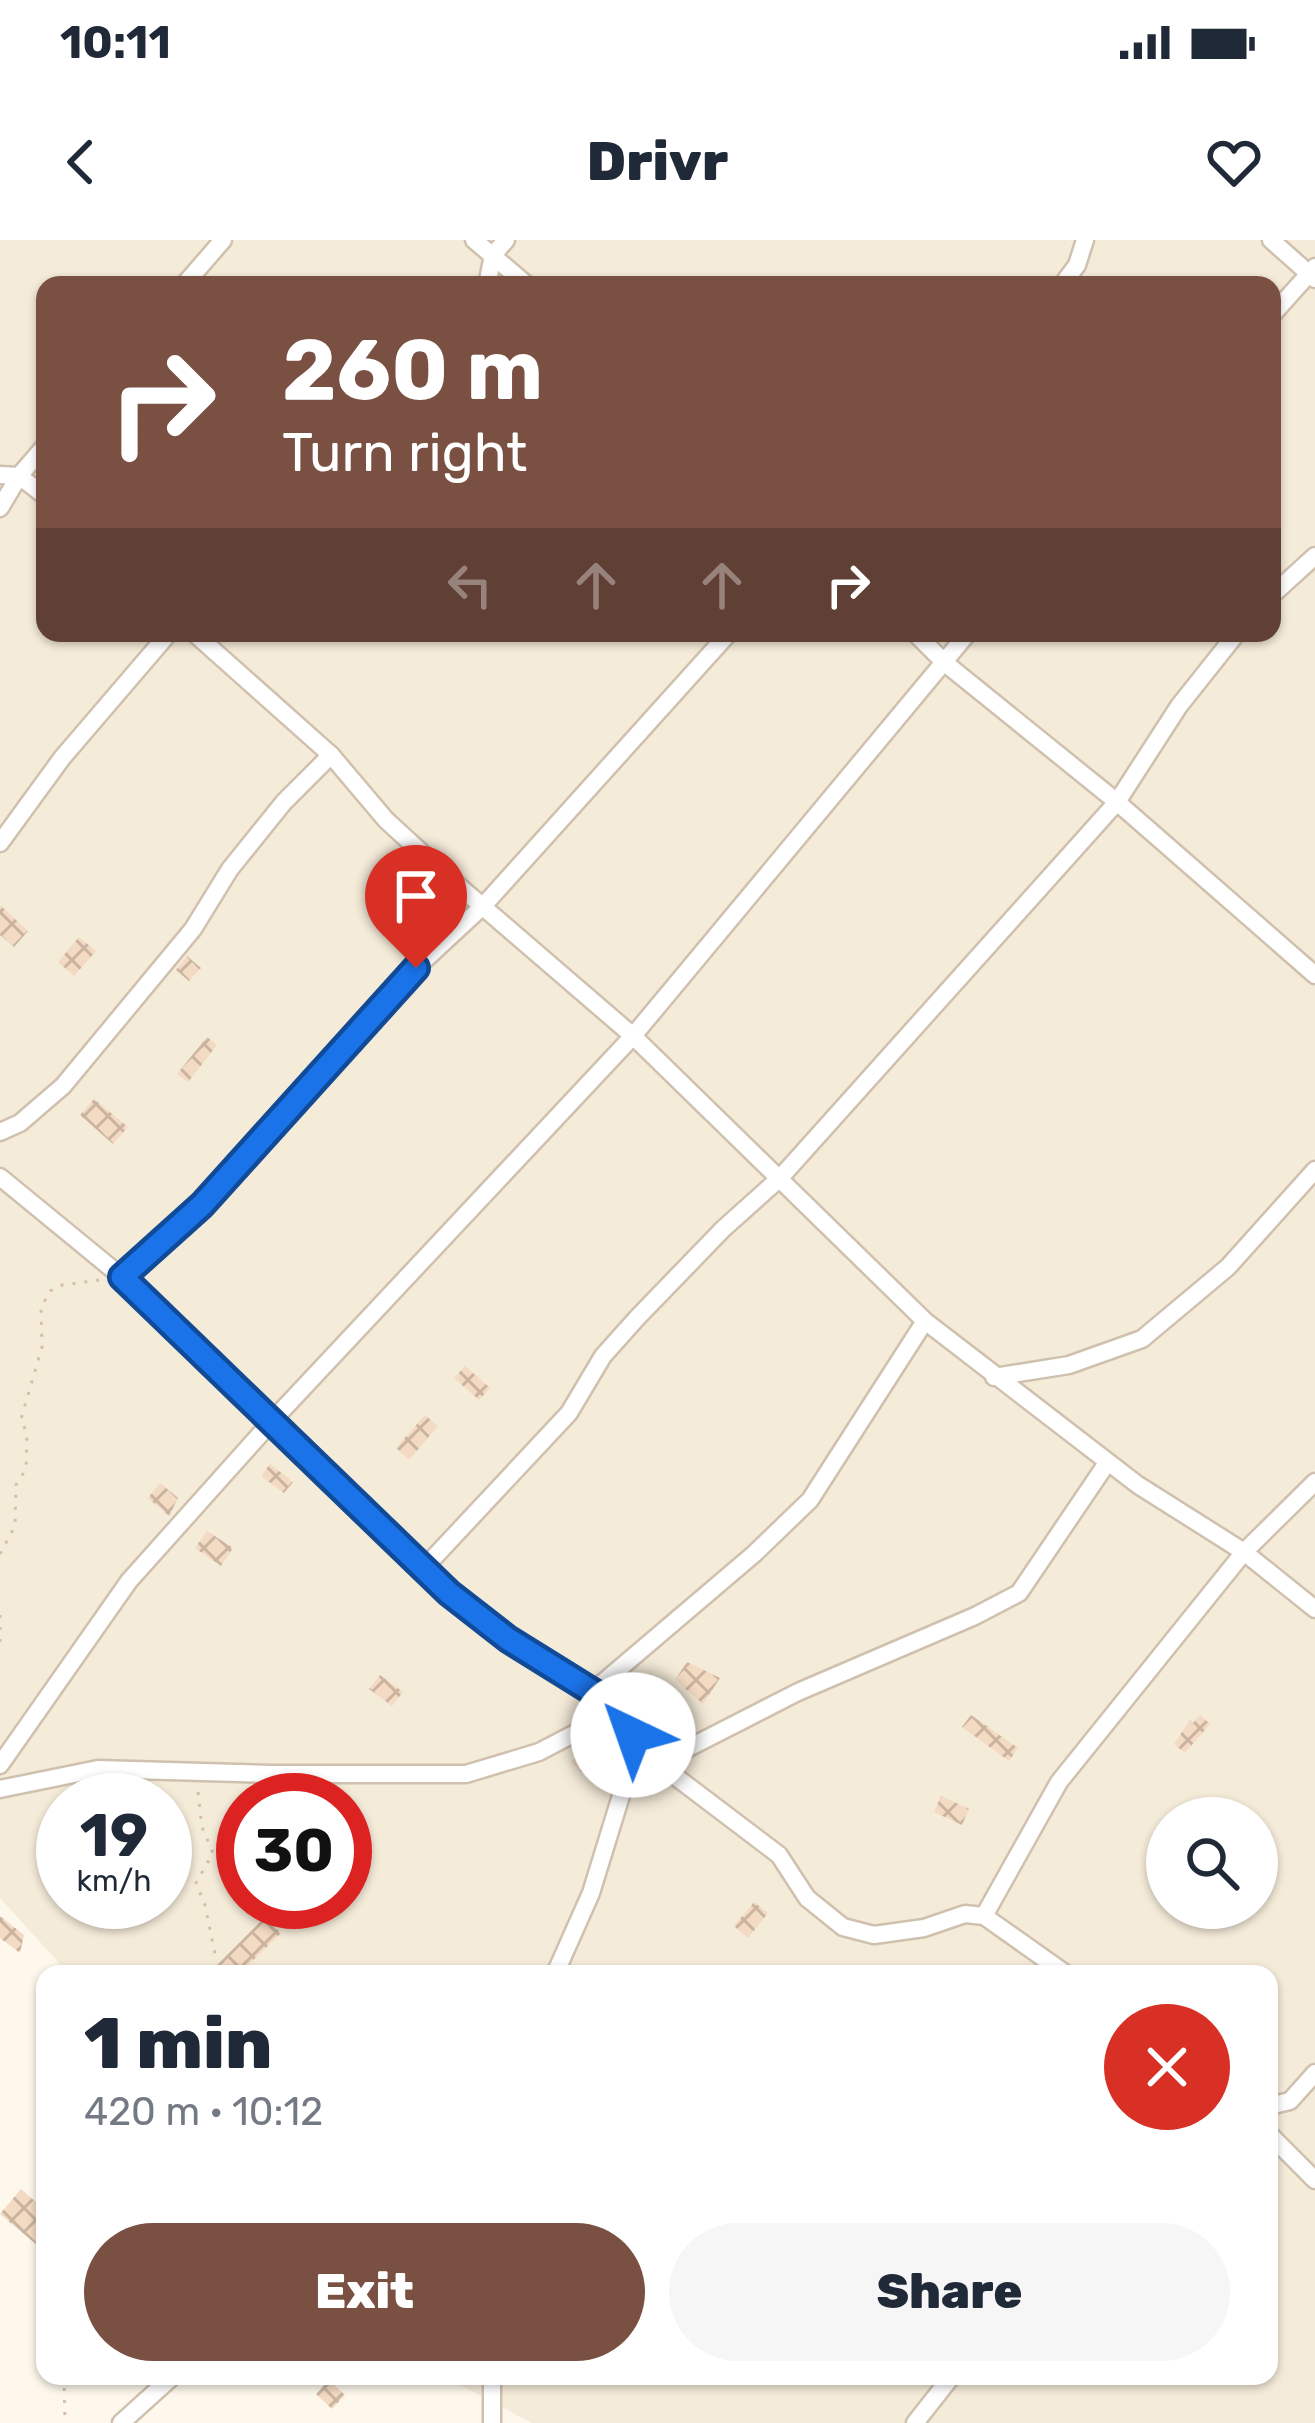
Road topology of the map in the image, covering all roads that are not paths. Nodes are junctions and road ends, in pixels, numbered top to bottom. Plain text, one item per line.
1 (224, 240) edge
2 (474, 240) edge
3 (506, 240) edge
4 (1085, 240) edge
5 (1271, 240) edge
6 (493, 255) junction
7 (1313, 273) edge
8 (192, 276) edge
9 (489, 276) edge
10 (517, 276) edge
11 (1069, 276) edge
12 (1281, 306) edge
13 (36, 454) edge
14 (9, 476) edge
15 (36, 491) edge
16 (0, 508) edge
17 (1315, 556) edge
18 (1281, 587) edge
19 (161, 642) edge
20 (204, 642) edge
21 (721, 642) edge
22 (924, 642) edge
23 (961, 642) edge
24 (1230, 642) edge
25 (945, 663) junction
26 (331, 755) junction
27 (1118, 802) junction
28 (0, 843) edge
29 (484, 905) junction
30 (1315, 975) edge
31 (632, 1036) junction
32 (0, 1132) edge
33 (1315, 1170) edge
34 (0, 1177) edge
35 (780, 1178) junction
36 (122, 1277) junction
37 (926, 1321) junction
38 (994, 1377) junction
39 (274, 1420) junction
40 (1107, 1462) junction
41 (1315, 1482) edge
42 (1244, 1552) junction
43 (424, 1568) junction
44 (1315, 1609) edge
45 (593, 1691) junction
46 (634, 1741) junction
47 (659, 1763) junction
48 (0, 1765) edge
49 (0, 1790) edge
50 (984, 1916) junction
51 (559, 1965) edge
52 (1053, 1965) edge
53 (1315, 2073) edge
54 (1278, 2104) edge
55 (1278, 2143) edge
56 (1315, 2180) edge
57 (163, 2385) edge
58 (491, 2385) edge
59 (945, 2385) edge
60 (121, 2423) edge
61 (492, 2423) edge
62 (915, 2423) edge

1 - 8 street
2 - 6 street
3 - 6 street
4 - 11 street
5 - 7 street
6 - 9 street
6 - 10 street
7 - 12 street
13 - 14 street
14 - 15 street
14 - 16 street
17 - 18 street
19 - 28 street
20 - 26 street
21 - 29 street
22 - 25 street
23 - 25 street
24 - 27 street
25 - 27 street
25 - 31 street
26 - 29 street
26 - 32 street
27 - 30 street
27 - 35 street
29 - 31 street
29 - 36 street
31 - 35 street
31 - 39 street
33 - 38 street
34 - 36 street
35 - 37 street
35 - 43 street
36 - 39 street
37 - 38 street
37 - 45 street
38 - 40 street
39 - 43 street
39 - 48 street
40 - 42 street
40 - 47 street
41 - 42 street
42 - 44 street
42 - 50 street
43 - 45 street
45 - 46 street
46 - 47 street
46 - 49 street
46 - 51 street
47 - 50 street
50 - 52 street
53 - 54 street
55 - 56 street
57 - 60 street
58 - 61 street
59 - 62 street

